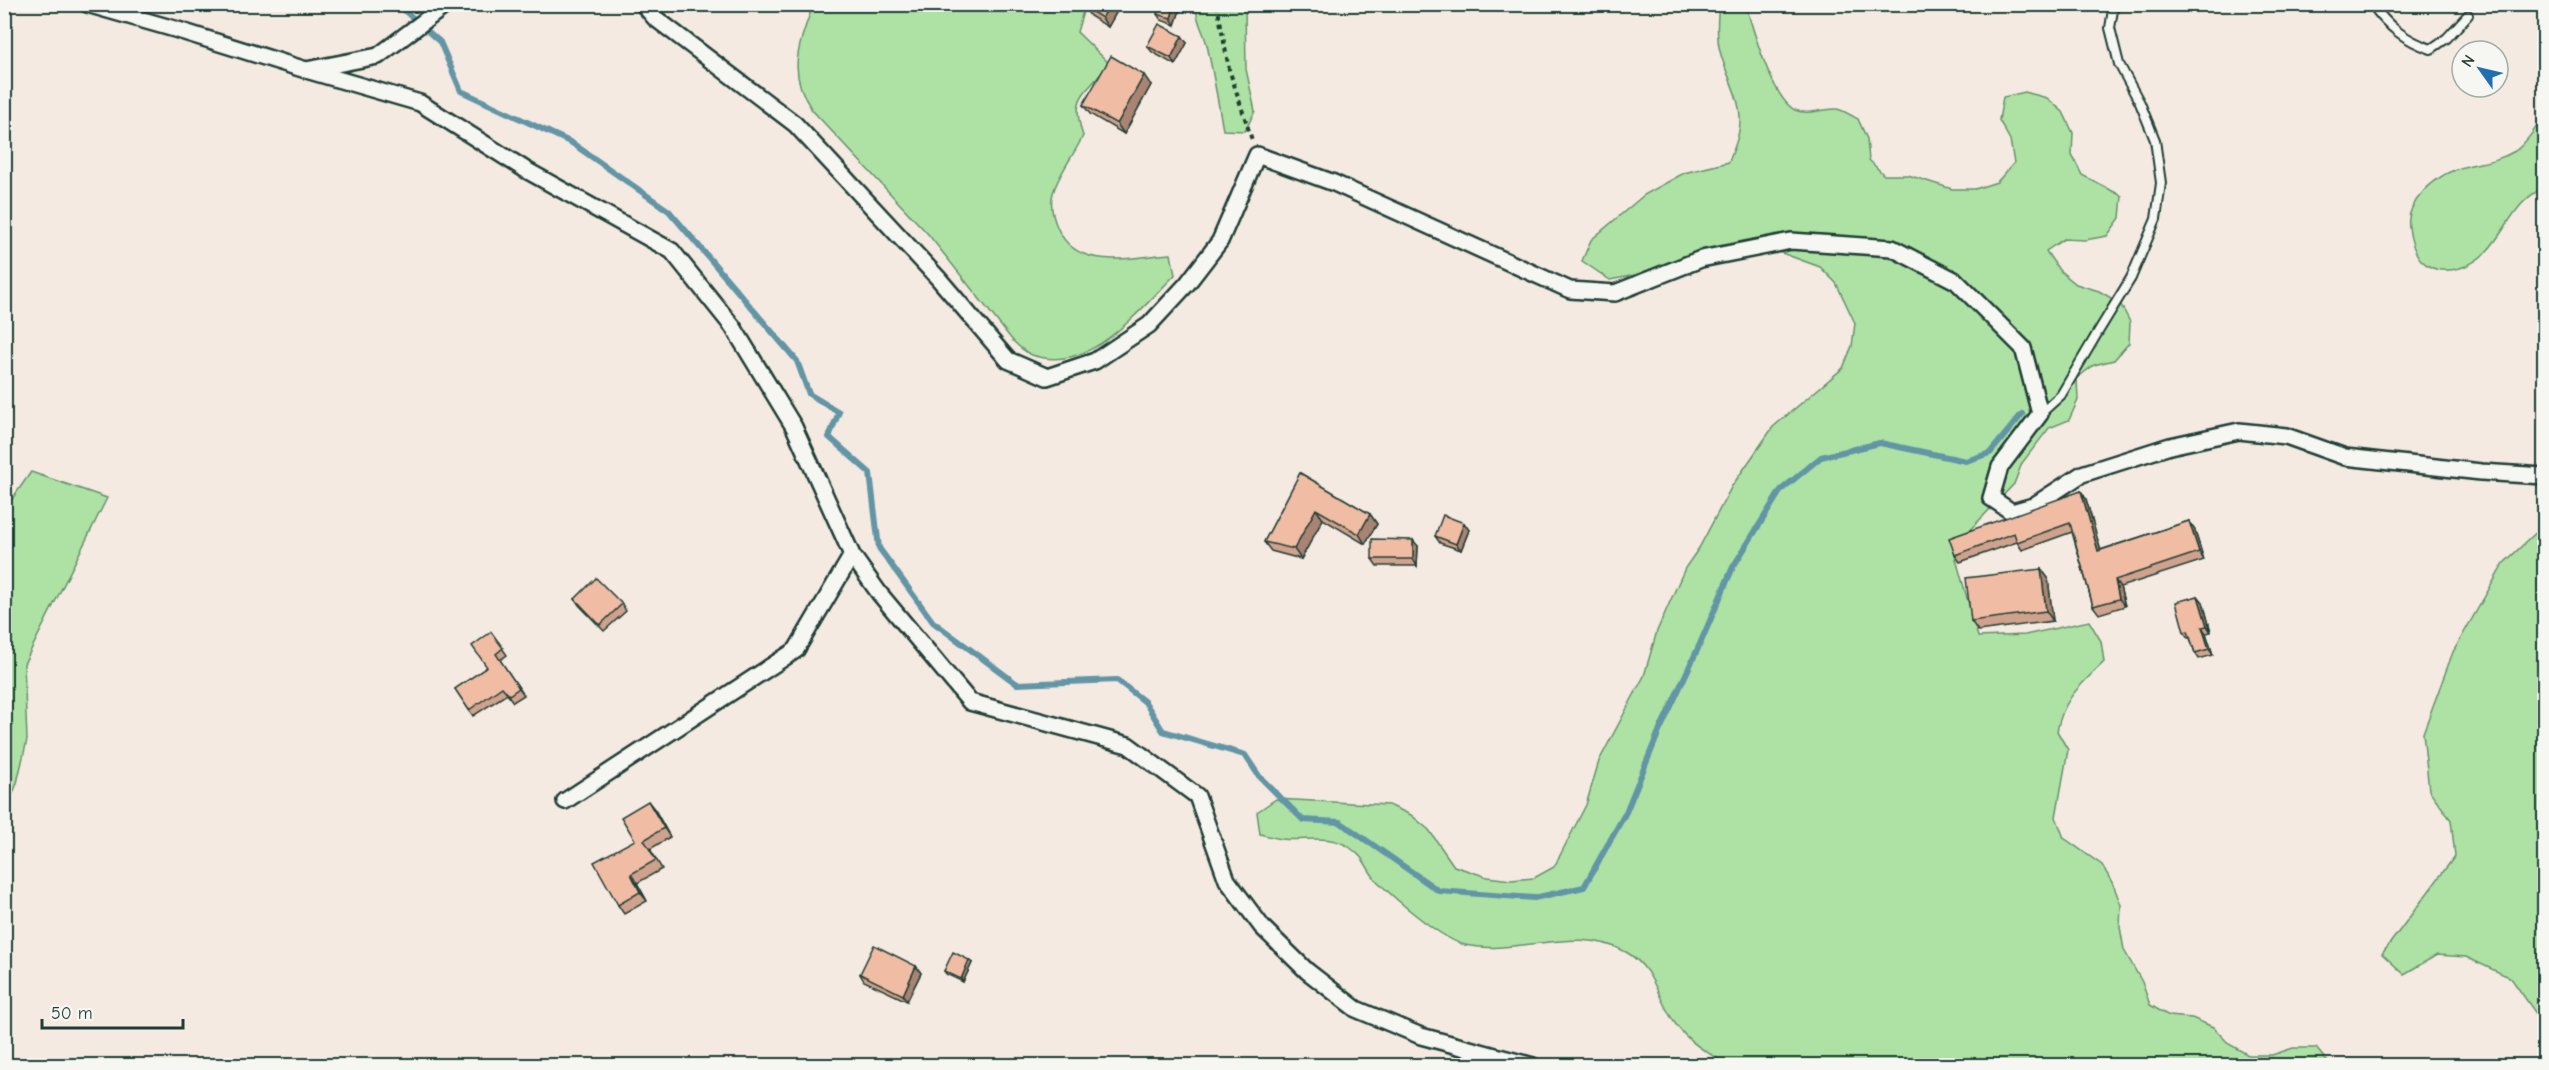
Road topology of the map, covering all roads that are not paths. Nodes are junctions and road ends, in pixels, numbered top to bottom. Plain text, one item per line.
1 (87, 4) edge
2 (447, 4) edge
3 (643, 4) edge
4 (2114, 4) edge
5 (2372, 4) edge
6 (2468, 15) dead end
7 (306, 70) junction
8 (2040, 414) junction
9 (2544, 476) edge
10 (852, 555) junction
11 (566, 801) dead end
12 (1533, 1065) edge

1 - 7 street
2 - 7 street
3 - 8 street
4 - 8 lane
5 - 6 lane
7 - 10 street
8 - 9 street
10 - 11 street
10 - 12 street

